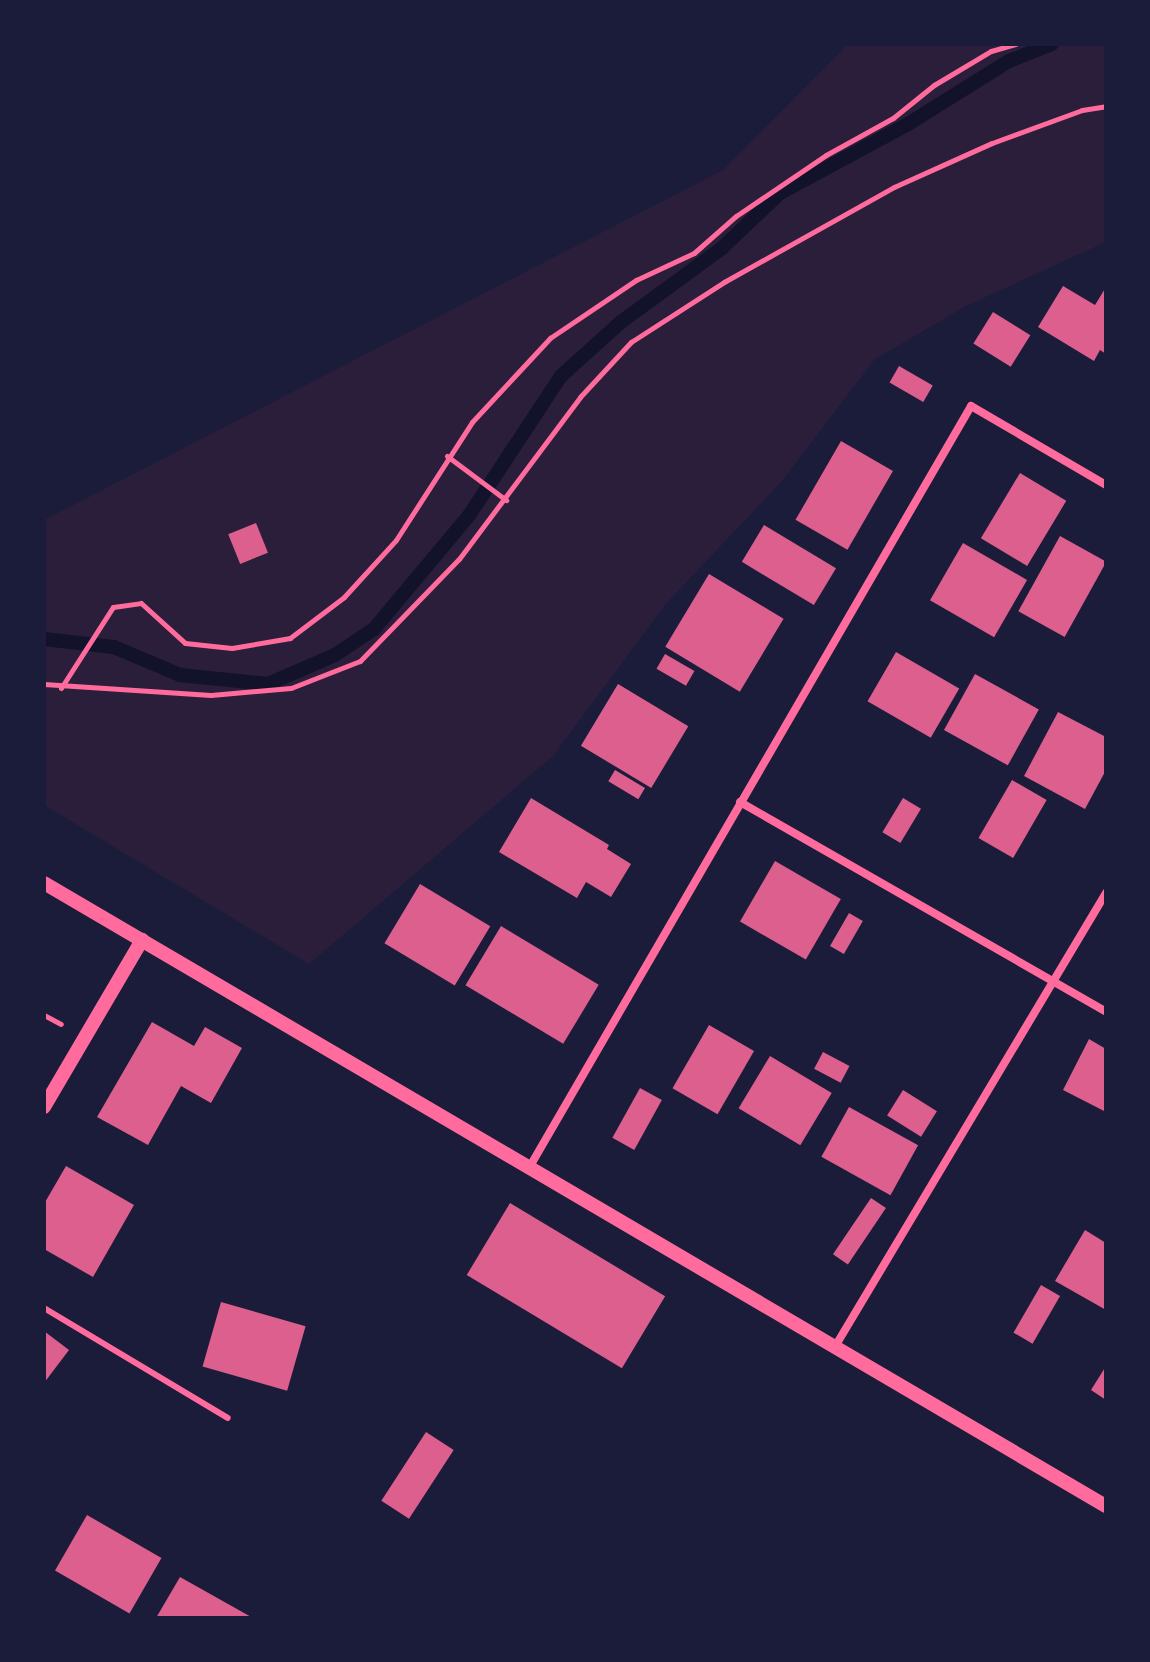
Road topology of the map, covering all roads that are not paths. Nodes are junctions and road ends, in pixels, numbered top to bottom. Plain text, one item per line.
1 (1106, 485) edge
2 (740, 802) junction
3 (44, 883) edge
4 (1106, 893) edge
5 (142, 940) junction
6 (1054, 982) junction
7 (1106, 1012) edge
8 (44, 1107) edge
9 (529, 1168) junction
10 (44, 1308) edge
11 (836, 1345) junction
12 (228, 1418) dead end
13 (1106, 1506) edge

1 - 2 street
2 - 6 street
2 - 9 street
3 - 5 street
4 - 6 street
5 - 8 street
5 - 9 street
6 - 7 street
6 - 11 street
9 - 11 street
10 - 12 lane
11 - 13 street

